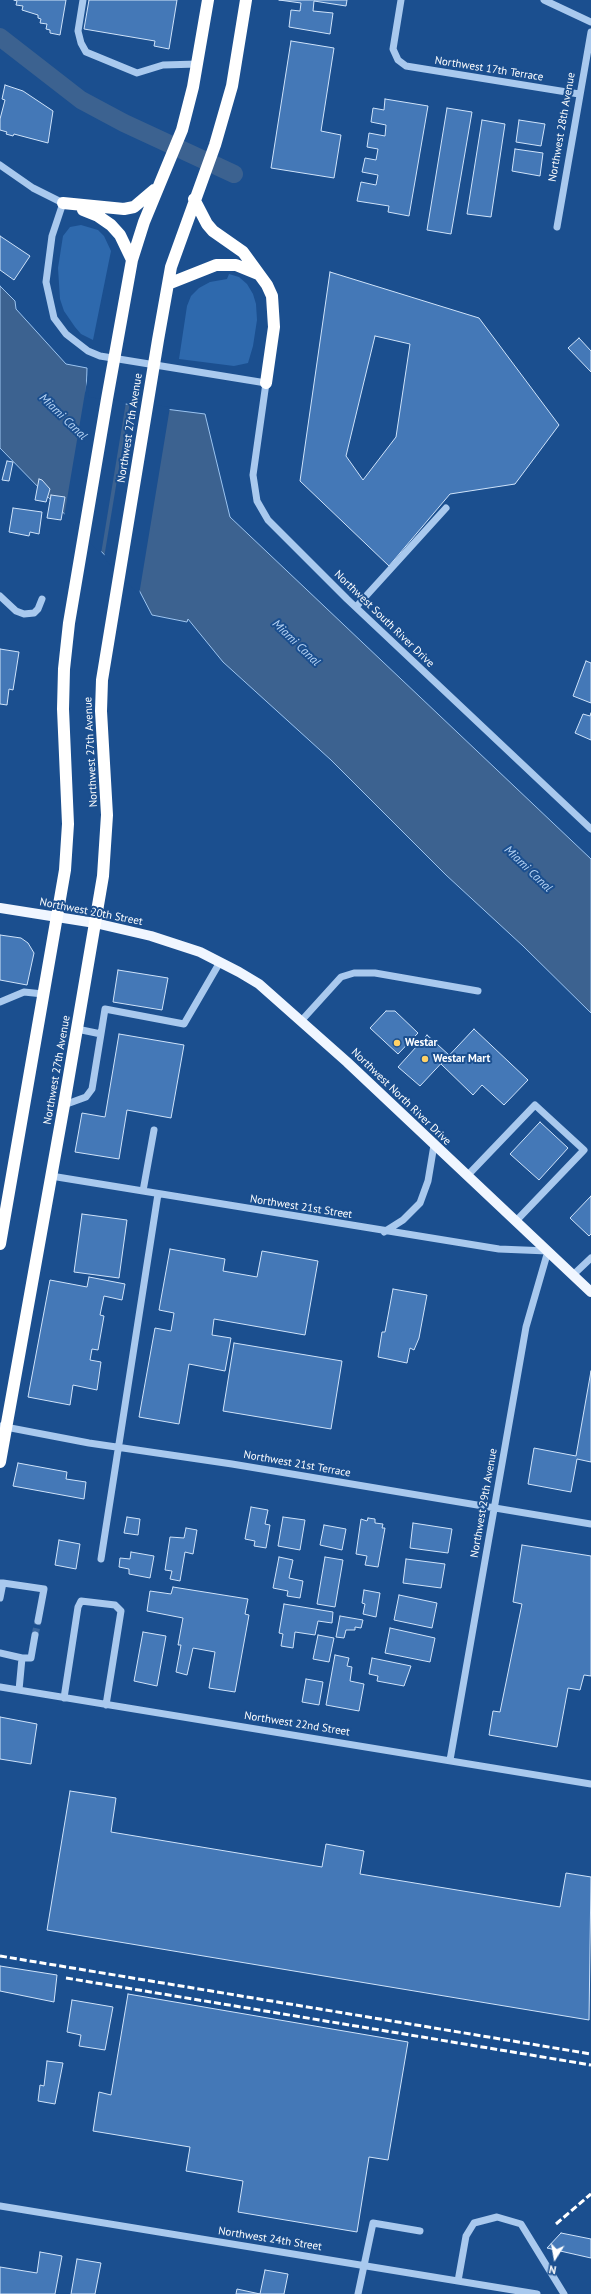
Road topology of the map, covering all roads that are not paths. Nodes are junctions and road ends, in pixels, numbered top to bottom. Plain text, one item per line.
1 (83, 0) edge
2 (208, 0) edge
3 (246, 0) edge
4 (400, 0) edge
5 (544, 0) edge
6 (591, 22) edge
7 (591, 32) edge
8 (198, 64) junction
9 (579, 94) junction
10 (0, 164) edge
11 (158, 186) junction
12 (194, 199) junction
13 (63, 203) junction
14 (557, 227) dead end
15 (132, 260) junction
16 (258, 274) junction
17 (168, 284) junction
18 (266, 383) junction
19 (446, 508) dead end
20 (0, 596) edge
21 (42, 599) dead end
22 (356, 608) junction
23 (591, 829) edge
24 (0, 908) edge
25 (57, 917) junction
26 (95, 923) junction
27 (177, 944) joint
28 (220, 962) junction
29 (478, 991) dead end
30 (43, 994) junction
31 (0, 1002) edge
32 (302, 1020) junction
33 (77, 1029) junction
34 (101, 1034) junction
35 (64, 1105) junction
36 (154, 1130) dead end
37 (434, 1146) junction
38 (51, 1176) junction
39 (467, 1176) junction
40 (143, 1191) junction
41 (158, 1194) junction
42 (516, 1221) junction
43 (384, 1232) junction
44 (0, 1244) edge
45 (548, 1251) junction
46 (591, 1258) edge
47 (573, 1275) junction
48 (591, 1292) edge
49 (3, 1426) edge
50 (120, 1447) junction
51 (0, 1462) edge
52 (494, 1509) junction
53 (591, 1524) edge
54 (101, 1559) dead end
55 (1, 1583) edge
56 (0, 1598) edge
57 (38, 1621) tunnel mouth
58 (35, 1635) tunnel mouth
59 (0, 1653) edge
60 (22, 1658) junction
61 (0, 1687) edge
62 (19, 1690) junction
63 (64, 1698) junction
64 (106, 1705) junction
65 (450, 1760) junction
66 (591, 1784) edge
67 (0, 2206) edge
68 (420, 2231) dead end
69 (363, 2265) junction
70 (458, 2281) junction
71 (486, 2286) junction
72 (358, 2294) edge
73 (484, 2294) edge
74 (537, 2294) edge
75 (564, 2294) edge

1 - 8 street
2 - 8 highway
3 - 12 highway, Northwest 27th Avenue
4 - 9 street, Northwest 17th Terrace
5 - 6 street
7 - 9 street, Northwest 28th Avenue
8 - 11 highway
9 - 14 street, Northwest 28th Avenue
10 - 13 street
11 - 13 highway
11 - 15 highway
12 - 16 highway
12 - 17 highway, Northwest 27th Avenue
13 - 15 highway
13 - 18 street
15 - 25 highway
16 - 17 highway
16 - 18 highway
17 - 26 highway, Northwest 27th Avenue
18 - 22 street, Northwest South River Drive
19 - 22 street
20 - 21 street
22 - 23 street, Northwest South River Drive
24 - 25 main road, Northwest 20th Street
25 - 26 main road, Northwest 20th Street
25 - 30 highway
26 - 27 main road, Northwest 20th Street
26 - 33 highway, Northwest 27th Avenue
27 - 28 main road, Northwest North River Drive
28 - 32 main road, Northwest North River Drive
28 - 34 street
29 - 32 street
30 - 31 street
30 - 44 highway
32 - 37 main road, Northwest North River Drive
33 - 34 street
33 - 35 highway, Northwest 27th Avenue
34 - 35 street
35 - 38 highway, Northwest 27th Avenue
36 - 40 street
37 - 39 main road, Northwest North River Drive
37 - 43 street
38 - 40 street, Northwest 21st Street
38 - 49 highway, Northwest 27th Avenue
39 - 42 main road, Northwest North River Drive
39 - 42 street
40 - 41 street, Northwest 21st Street
41 - 43 street, Northwest 21st Street
41 - 50 street
42 - 45 main road, Northwest North River Drive
43 - 45 street, Northwest 21st Street
45 - 47 main road, Northwest North River Drive
45 - 52 street, Northwest 29th Avenue
46 - 47 street
47 - 48 main road, Northwest North River Drive
49 - 50 street, Northwest 21st Terrace
49 - 51 highway, Northwest 27th Avenue
50 - 52 street, Northwest 21st Terrace
50 - 54 street
52 - 53 street, Northwest 21st Terrace
52 - 65 street, Northwest 29th Avenue
55 - 56 street
55 - 57 street
58 - 60 street
59 - 60 street
60 - 62 street
61 - 62 street, Northwest 22nd Street
62 - 63 street, Northwest 22nd Street
63 - 64 street, Northwest 22nd Street
63 - 64 street
64 - 65 street, Northwest 22nd Street
65 - 66 street, Northwest 22nd Street
67 - 69 street, Northwest 24th Street
68 - 69 street
69 - 70 street, Northwest 24th Street
69 - 72 street
70 - 71 street, Northwest 24th Street
70 - 75 street
71 - 73 street
71 - 74 street, Northwest 24th Street

